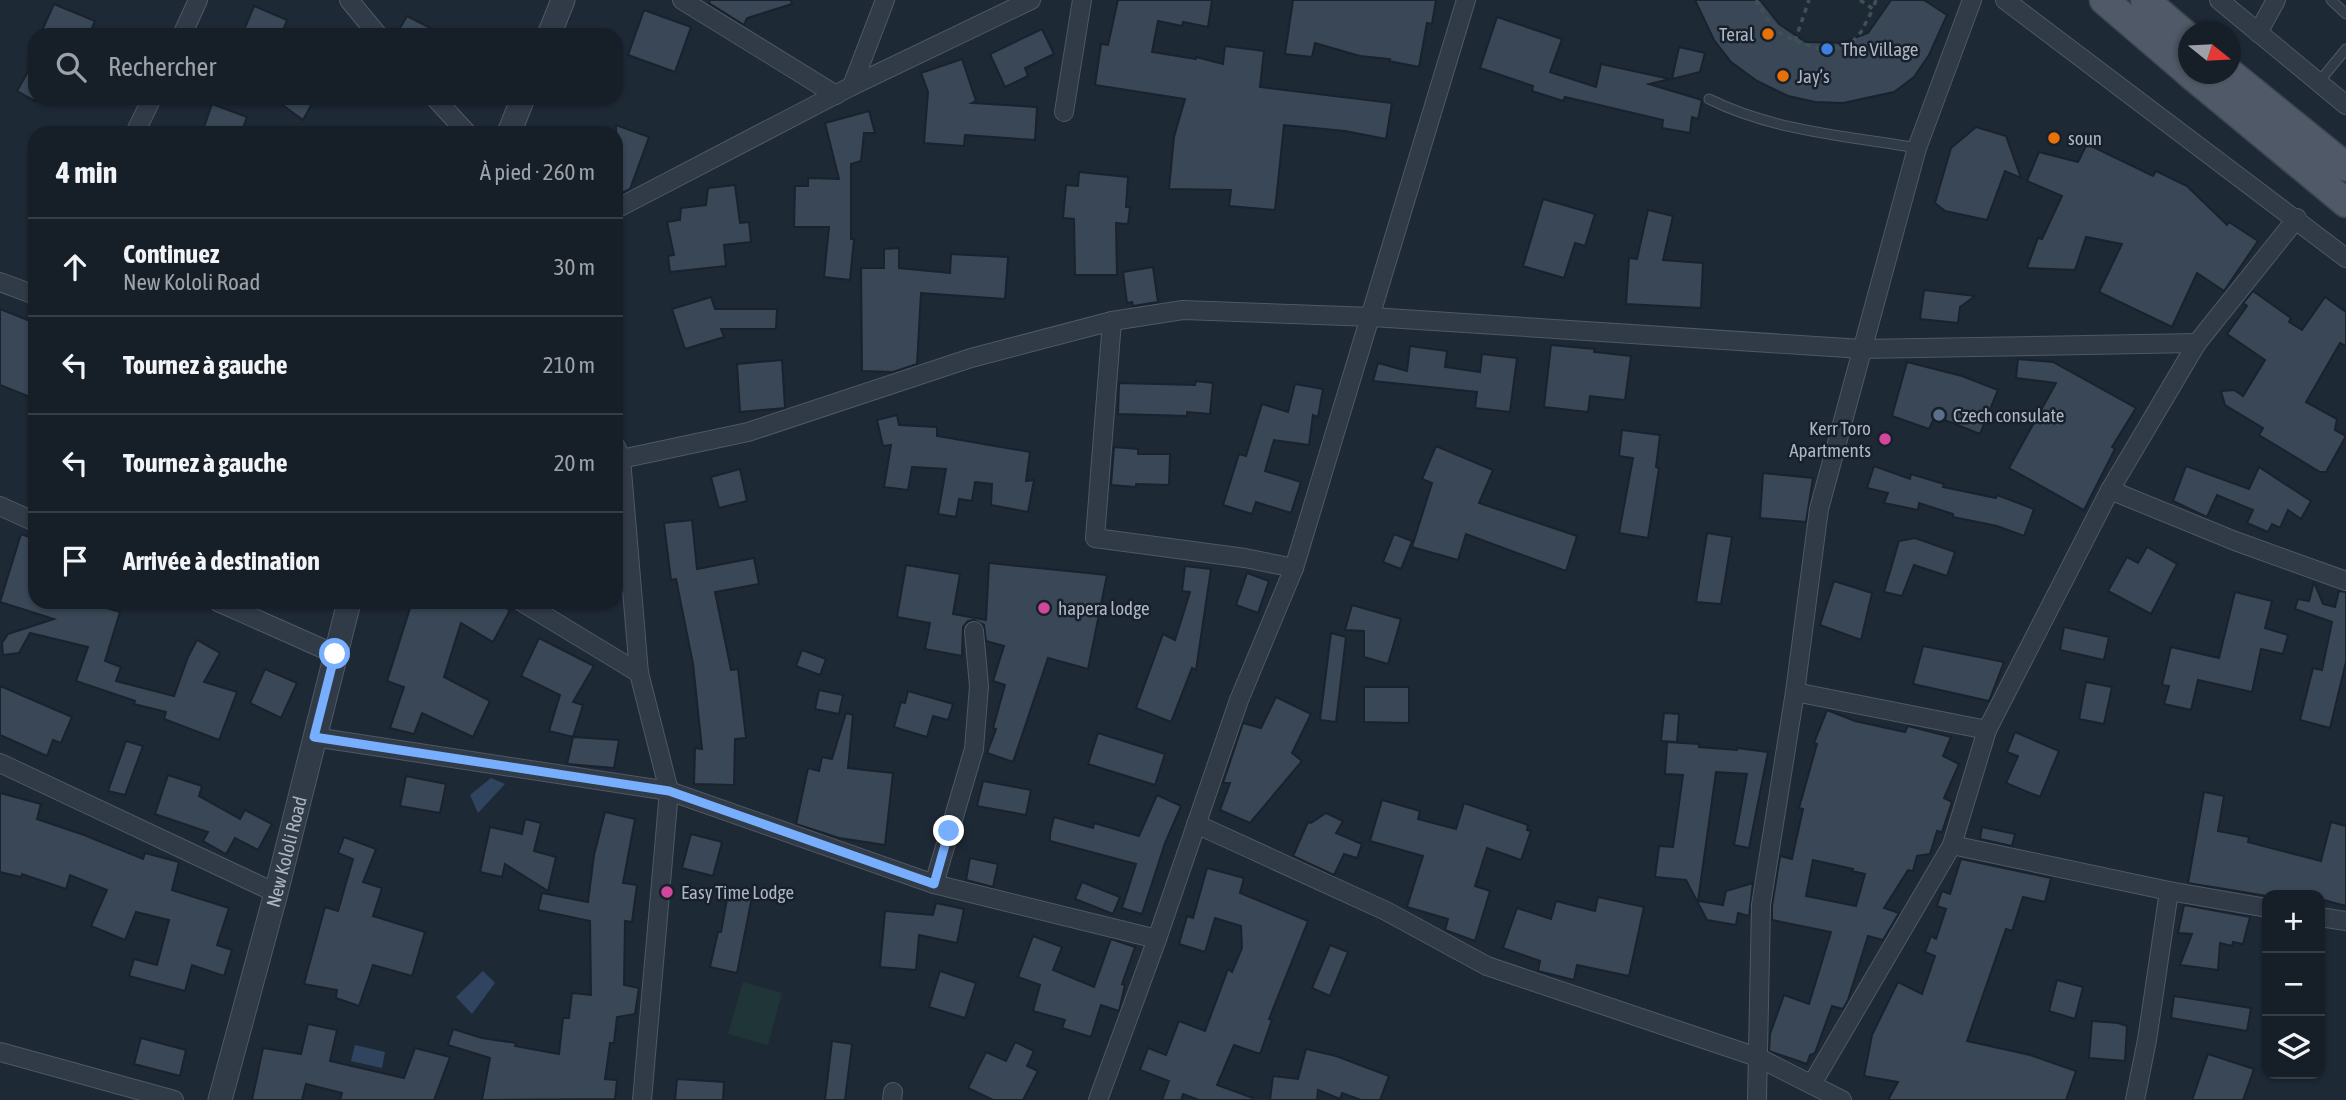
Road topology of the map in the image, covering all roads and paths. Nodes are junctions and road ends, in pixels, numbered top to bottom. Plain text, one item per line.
1 (198, 0) edge
2 (349, 0) edge
3 (563, 0) edge
4 (682, 0) edge
5 (885, 0) edge
6 (1031, 0) edge
7 (1082, 0) edge
8 (1466, 0) edge
9 (1756, 0) edge
10 (1809, 0) edge
11 (1860, 0) edge
12 (1876, 0) edge
13 (1972, 0) edge
14 (2005, 0) edge
15 (2104, 0) edge
16 (2145, 0) edge
17 (2218, 0) edge
18 (2276, 0) edge
19 (2331, 0) edge
20 (1874, 9) junction
21 (2346, 14) edge
22 (185, 28) edge
23 (372, 28) edge
24 (552, 28) edge
25 (2178, 28) edge
26 (2258, 33) junction
27 (1795, 41) junction
28 (2346, 49) edge
29 (2178, 64) edge
30 (2241, 81) edge
31 (2318, 82) junction
32 (2202, 84) edge
33 (844, 90) junction
34 (1709, 99) dead end
35 (149, 105) edge
36 (441, 105) edge
37 (520, 105) edge
38 (2346, 105) edge
39 (1064, 112) dead end
40 (138, 126) edge
41 (461, 126) edge
42 (512, 126) edge
43 (1917, 148) junction
44 (2346, 167) edge
45 (2346, 203) edge
46 (623, 205) edge
47 (2297, 218) junction
48 (2346, 258) edge
49 (0, 282) edge
50 (28, 292) edge
51 (1372, 317) junction
52 (1112, 321) junction
53 (2197, 343) junction
54 (1863, 349) junction
55 (623, 452) edge
56 (2110, 490) junction
57 (623, 505) edge
58 (0, 506) edge
59 (28, 519) edge
60 (1294, 568) junction
61 (2346, 581) edge
62 (234, 609) edge
63 (347, 609) edge
64 (534, 609) edge
65 (974, 631) dead end
66 (335, 654) junction
67 (639, 673) junction
68 (1795, 692) junction
69 (1987, 730) junction
70 (314, 737) junction
71 (0, 763) edge
72 (669, 791) junction
73 (1196, 824) junction
74 (1952, 845) junction
75 (934, 884) junction
76 (2169, 891) junction
77 (276, 892) junction
78 (2262, 907) edge
79 (2325, 918) edge
80 (2346, 921) edge
81 (1157, 939) junction
82 (0, 1052) edge
83 (1757, 1057) junction
84 (1812, 1084) junction
85 (174, 1100) edge
86 (220, 1100) edge
87 (642, 1100) edge
88 (1098, 1100) edge
89 (1757, 1100) edge
90 (1842, 1100) edge
91 (2134, 1100) edge

1 - 22 street
2 - 23 street
3 - 24 street
4 - 33 street
5 - 33 street
6 - 33 street
7 - 39 street
8 - 51 street
9 - 27 path
10 - 27 path
11 - 20 path
12 - 20 path
13 - 43 street
14 - 47 street
15 - 29 main road
16 - 25 main road
17 - 26 street
18 - 26 street
19 - 21 lane
20 - 27 path
26 - 31 street
28 - 31 lane
30 - 44 main road
31 - 38 street
32 - 45 main road
33 - 46 street
34 - 43 lane
35 - 40 street
36 - 41 street
37 - 42 street
43 - 54 street
47 - 48 street
47 - 53 street
49 - 50 street
51 - 52 street
51 - 54 street
51 - 60 street
52 - 55 street
52 - 60 street
53 - 54 street
53 - 56 street
54 - 68 street
56 - 61 street
56 - 69 street
57 - 67 street
58 - 59 street
60 - 73 street
62 - 66 street
63 - 66 street, New Kololi Road
64 - 67 street
65 - 75 street
66 - 70 street, New Kololi Road
67 - 72 street
68 - 69 street
68 - 83 street
69 - 74 street
70 - 72 street
70 - 77 street, New Kololi Road
71 - 77 street
72 - 75 street
72 - 87 street
73 - 81 street
73 - 83 street
74 - 76 street
74 - 84 street
75 - 81 street
76 - 78 street
76 - 91 street
77 - 86 street, New Kololi Road
79 - 80 street
81 - 88 street
82 - 85 street
83 - 84 street
83 - 89 street
84 - 90 street

